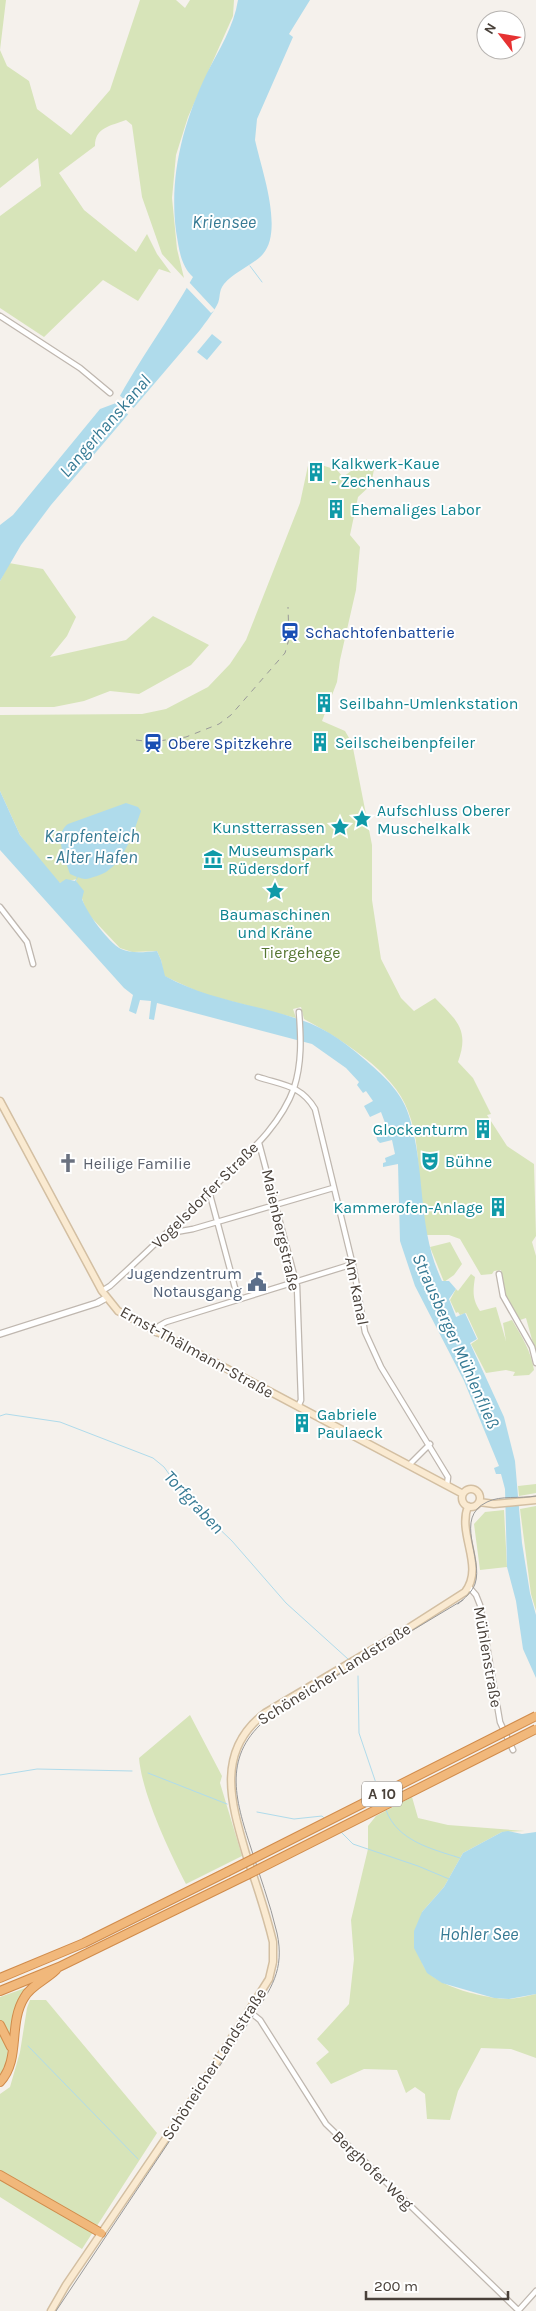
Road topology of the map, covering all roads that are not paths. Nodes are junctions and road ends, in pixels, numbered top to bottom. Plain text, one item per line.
1 (0, 316) edge
2 (110, 393) dead end
3 (0, 907) edge
4 (33, 964) dead end
5 (299, 1012) dead end
6 (258, 1077) dead end
7 (294, 1088) junction
8 (0, 1101) edge
9 (259, 1143) junction
10 (333, 1188) junction
11 (210, 1191) junction
12 (275, 1204) junction
13 (218, 1220) junction
14 (172, 1229) junction
15 (353, 1264) junction
16 (499, 1274) dead end
17 (295, 1281) junction
18 (102, 1291) junction
19 (106, 1298) junction
20 (238, 1298) junction
21 (156, 1332) junction
22 (0, 1334) edge
23 (536, 1363) edge
24 (298, 1407) junction
25 (430, 1444) junction
26 (408, 1465) junction
27 (447, 1485) junction
28 (463, 1494) junction
29 (536, 1500) edge
30 (479, 1502) junction
31 (468, 1506) junction
32 (469, 1587) junction
33 (536, 1716) edge
34 (536, 1729) edge
35 (513, 1750) dead end
36 (59, 1967) junction
37 (0, 1978) edge
38 (0, 1991) edge
39 (250, 2012) junction
40 (0, 2025) edge
41 (13, 2051) junction
42 (0, 2082) edge
43 (0, 2175) edge
44 (101, 2233) junction
45 (536, 2291) edge
46 (51, 2311) edge
47 (518, 2311) edge

1 - 2 street
3 - 4 street
5 - 7 street, Vogelsdorfer Straße
6 - 7 street
7 - 9 street, Vogelsdorfer Straße
7 - 10 street, Am Kanal
8 - 18 main road, Ernst-Thälmann-Straße
9 - 11 street, Vogelsdorfer Straße
9 - 12 street, Maienbergstraße
10 - 12 street
10 - 15 street, Am Kanal
11 - 13 street
11 - 14 street, Vogelsdorfer Straße
12 - 13 street
12 - 17 street, Maienbergstraße
13 - 14 street
13 - 20 street
14 - 18 street, Vogelsdorfer Straße
15 - 17 street
15 - 25 street, Am Kanal
16 - 23 street
17 - 20 street
17 - 24 street, Maienbergstraße
18 - 19 main road, Ernst-Thälmann-Straße
19 - 21 main road, Ernst-Thälmann-Straße
19 - 22 street
20 - 21 street
21 - 24 main road, Ernst-Thälmann-Straße
24 - 26 main road, Ernst-Thälmann-Straße
25 - 26 street
25 - 27 street, Am Kanal
26 - 27 main road, Ernst-Thälmann-Straße
27 - 28 main road, Ernst-Thälmann-Straße
28 - 30 main road
28 - 31 main road
29 - 30 main road
30 - 31 main road
31 - 32 main road, Mühlenstraße
32 - 35 street, Mühlenstraße
32 - 39 main road, Schöneicher Landstraße
33 - 37 highway, A 10, bridge
34 - 36 highway, A 10, bridge
36 - 38 highway, A 10
36 - 41 highway
39 - 44 main road, Schöneicher Landstraße
39 - 47 street, Berghofer Weg
40 - 41 highway
41 - 42 highway
43 - 44 highway
44 - 46 main road, Schöneicher Landstraße
45 - 47 street

